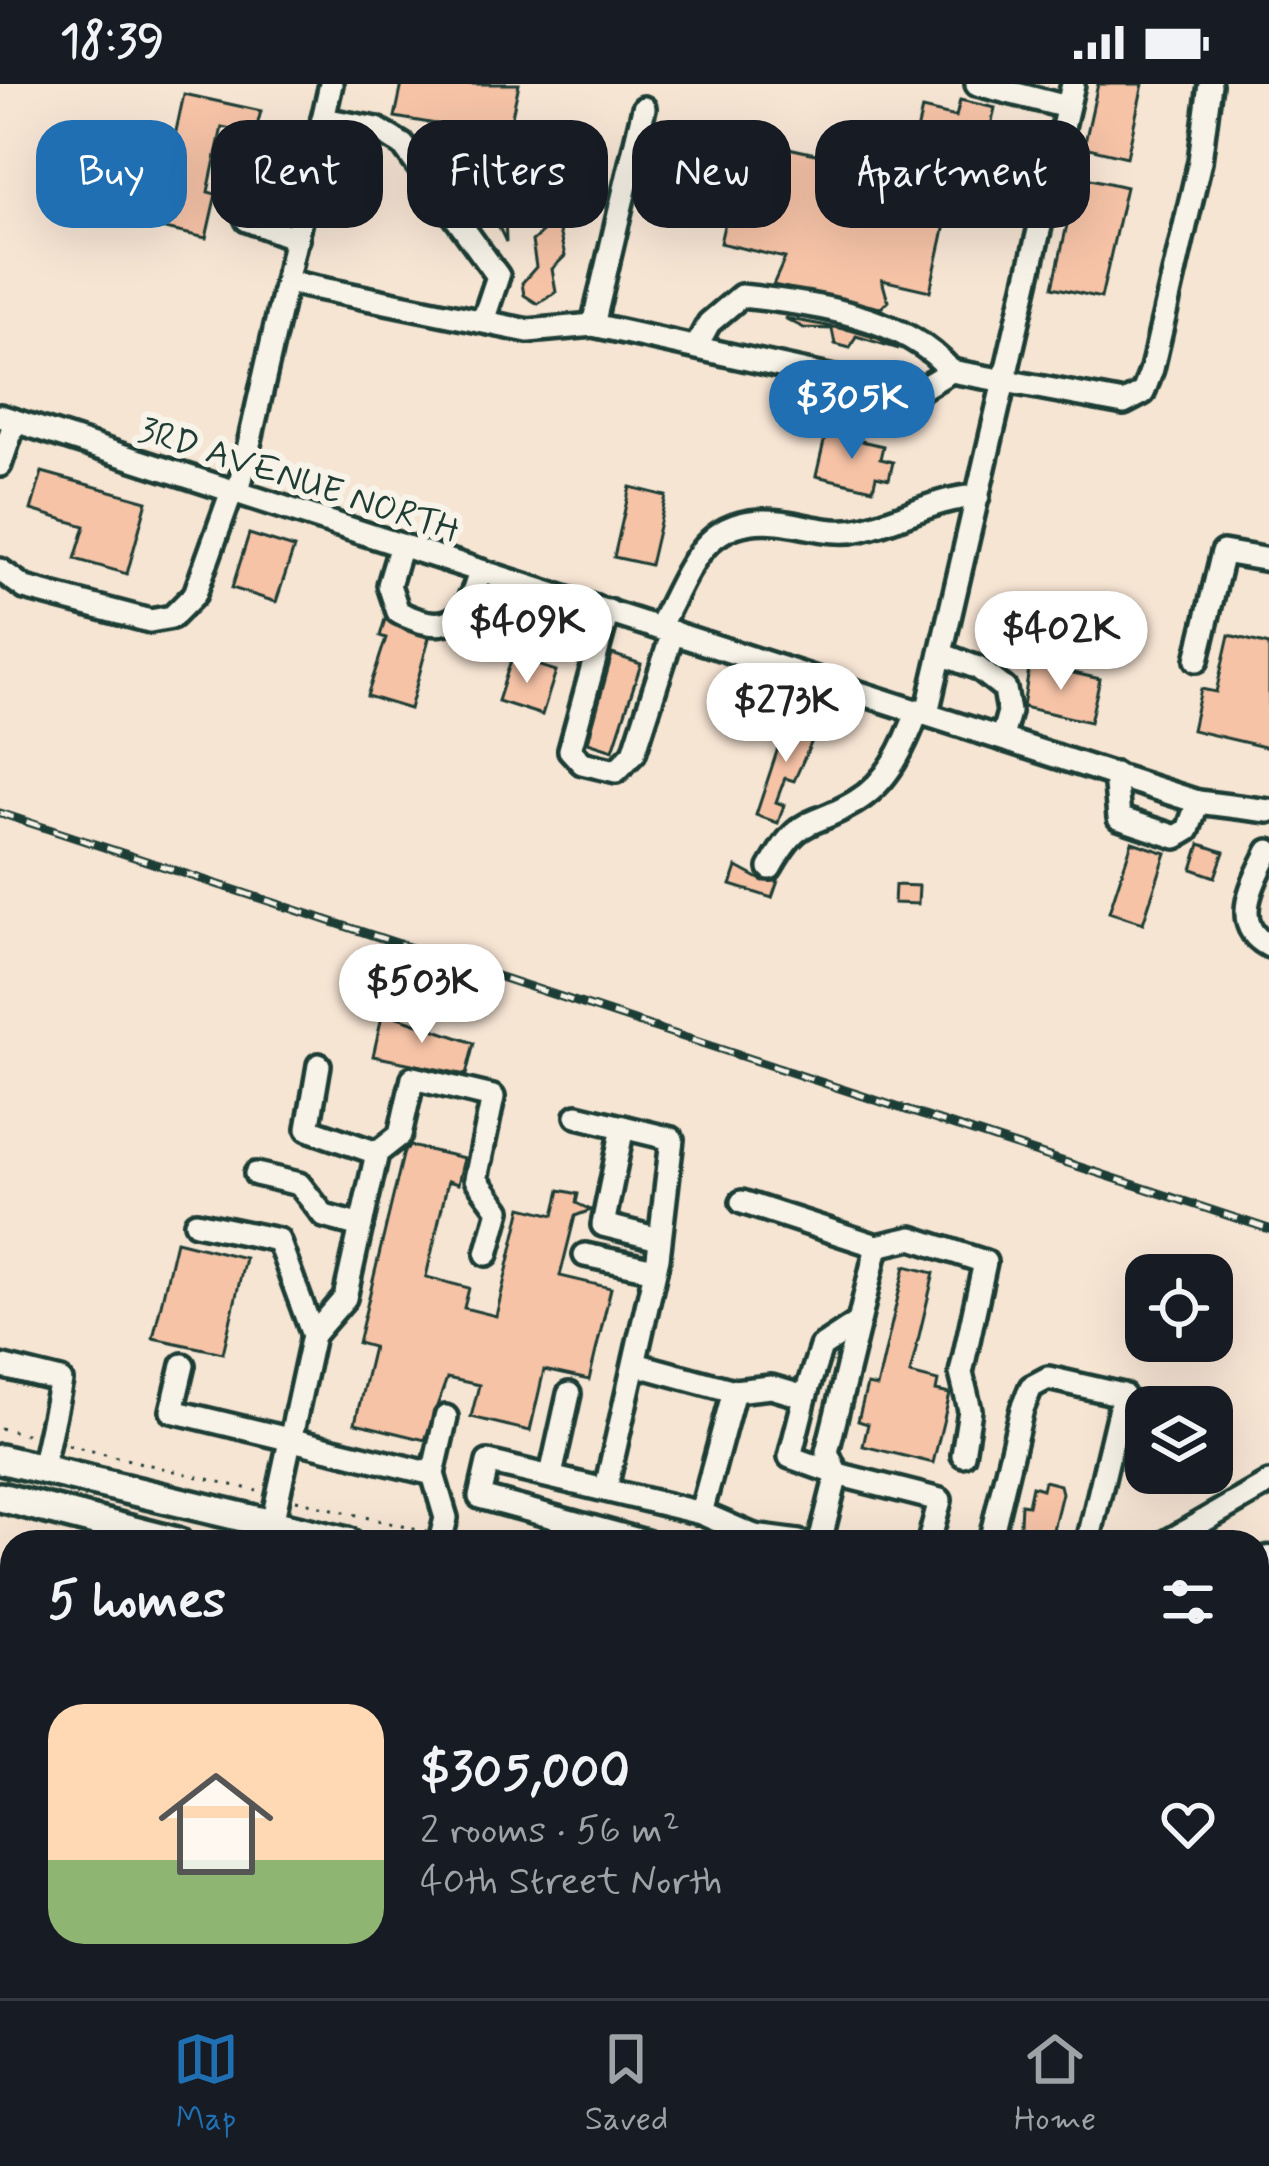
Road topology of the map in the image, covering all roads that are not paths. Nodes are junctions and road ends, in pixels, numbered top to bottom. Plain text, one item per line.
1 (331, 84) edge
2 (976, 84) edge
3 (1072, 84) edge
4 (1210, 84) edge
5 (1067, 107) junction
6 (644, 108) dead end
7 (323, 119) joint
8 (268, 228) edge
9 (299, 228) edge
10 (297, 239) junction
11 (288, 281) junction
12 (482, 321) junction
13 (593, 325) junction
14 (696, 347) junction
15 (951, 371) junction
16 (1005, 382) junction
17 (7, 418) edge
18 (0, 465) edge
19 (235, 492) junction
20 (978, 496) junction
21 (401, 545) junction
22 (1269, 560) edge
23 (0, 570) edge
24 (481, 571) junction
25 (608, 611) junction
26 (666, 629) junction
27 (941, 654) junction
28 (1197, 660) dead end
29 (923, 711) junction
30 (1002, 737) junction
31 (1115, 774) junction
32 (1198, 802) junction
33 (1269, 811) edge
34 (1269, 851) edge
35 (770, 868) dead end
36 (1269, 946) edge
37 (320, 1066) dead end
38 (578, 1116) dead end
39 (623, 1127) junction
40 (377, 1154) junction
41 (256, 1174) dead end
42 (742, 1202) dead end
43 (196, 1223) dead end
44 (362, 1226) junction
45 (659, 1239) junction
46 (877, 1246) junction
47 (487, 1254) dead end
48 (585, 1256) dead end
49 (655, 1270) junction
50 (859, 1322) junction
51 (313, 1335) junction
52 (635, 1364) junction
53 (183, 1365) dead end
54 (0, 1366) edge
55 (734, 1391) junction
56 (569, 1394) dead end
57 (805, 1397) junction
58 (446, 1417) dead end
59 (292, 1440) junction
60 (963, 1456) dead end
61 (0, 1459) edge
62 (42, 1469) junction
63 (433, 1474) junction
64 (837, 1474) junction
65 (551, 1475) junction
66 (1269, 1483) edge
67 (606, 1488) junction
68 (0, 1497) edge
69 (276, 1510) junction
70 (701, 1513) junction
71 (113, 1530) edge
72 (320, 1530) edge
73 (443, 1530) edge
74 (602, 1530) edge
75 (736, 1530) edge
76 (823, 1530) edge
77 (932, 1530) edge
78 (993, 1530) edge
79 (1091, 1530) edge
80 (1188, 1530) edge

1 - 7 street
2 - 5 street
3 - 5 street
4 - 16 street
5 - 16 street
6 - 13 street
7 - 12 street
8 - 10 street
9 - 10 street
10 - 11 street
11 - 12 street
11 - 19 street
12 - 13 street
13 - 14 street
14 - 15 street
14 - 15 street
15 - 16 street
16 - 20 street
17 - 18 street
17 - 19 street, 3RD AVENUE NORTH
19 - 21 street, 3RD AVENUE NORTH
19 - 23 street
20 - 26 street
20 - 27 street
21 - 24 street, 3RD AVENUE NORTH
21 - 24 street
22 - 28 street
24 - 25 street, 3RD AVENUE NORTH
25 - 26 street, 3RD AVENUE NORTH
25 - 26 street
26 - 29 street, 3RD AVENUE NORTH
27 - 29 street
27 - 30 street
29 - 30 street, 3RD AVENUE NORTH
29 - 35 street
30 - 31 street, 3RD AVENUE NORTH
31 - 32 street, 3RD AVENUE NORTH
31 - 32 street
32 - 33 street, 3RD AVENUE NORTH
34 - 36 street
37 - 40 street
38 - 39 street
39 - 45 street
39 - 45 street
40 - 44 street
40 - 47 street
41 - 44 street
42 - 46 street
43 - 51 street
44 - 51 street
45 - 49 street
46 - 50 street
46 - 60 street
48 - 49 street
49 - 52 street
50 - 57 street
50 - 64 street
51 - 59 street
52 - 55 street
52 - 67 street
53 - 59 street
54 - 62 street
55 - 57 street
55 - 70 street
56 - 65 street
57 - 64 street
58 - 63 street
59 - 63 street
59 - 69 street
61 - 62 main road
62 - 69 main road
63 - 73 street
64 - 76 street
64 - 77 street
65 - 67 street
65 - 74 street
66 - 80 street
67 - 70 street
68 - 71 main road
69 - 72 main road
70 - 75 street
78 - 79 street

